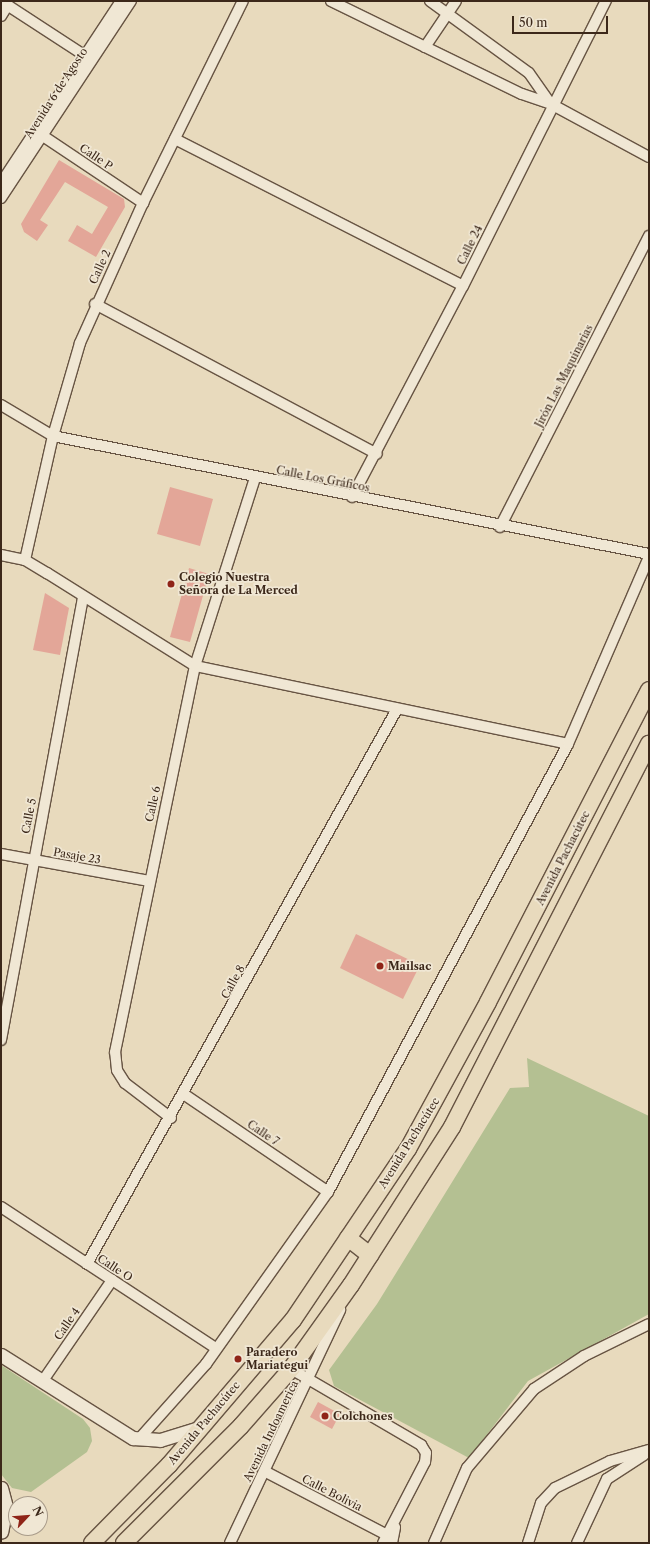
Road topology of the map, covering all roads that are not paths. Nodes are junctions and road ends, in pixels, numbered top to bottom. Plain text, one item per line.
1 (120, 1) edge
2 (131, 1) edge
3 (243, 1) edge
4 (331, 1) edge
5 (430, 1) edge
6 (456, 1) edge
7 (606, 1) edge
8 (5, 3) edge
9 (448, 13) junction
10 (1, 16) edge
11 (426, 47) junction
12 (88, 58) junction
13 (551, 104) junction
14 (39, 133) junction
15 (175, 139) junction
16 (649, 156) edge
17 (1, 184) edge
18 (1, 198) edge
19 (143, 203) junction
20 (649, 236) edge
21 (463, 286) junction
22 (95, 304) junction
23 (1, 405) edge
24 (53, 436) junction
25 (377, 454) junction
26 (255, 478) junction
27 (352, 497) junction
28 (500, 527) junction
29 (1, 555) edge
30 (649, 555) edge
31 (25, 560) junction
32 (83, 598) junction
33 (195, 666) junction
34 (649, 690) edge
35 (396, 710) junction
36 (568, 744) junction
37 (649, 744) edge
38 (1, 854) edge
39 (33, 860) junction
40 (149, 881) junction
41 (1, 1040) edge
42 (185, 1094) junction
43 (171, 1118) junction
44 (328, 1192) junction
45 (1, 1207) edge
46 (348, 1238) junction
47 (370, 1255) junction
48 (87, 1264) junction
49 (112, 1280) junction
50 (351, 1285) junction
51 (649, 1324) edge
52 (216, 1348) junction
53 (1, 1355) edge
54 (291, 1369) junction
55 (310, 1379) junction
56 (42, 1382) junction
57 (204, 1425) junction
58 (139, 1439) junction
59 (649, 1451) edge
60 (266, 1472) junction
61 (1, 1488) edge
62 (1, 1532) edge
63 (387, 1540) edge
64 (92, 1543) edge
65 (124, 1543) edge
66 (230, 1543) edge
67 (434, 1543) edge
68 (528, 1543) edge
69 (577, 1543) edge

1 - 12 street, Avenida 6 de Agosto
2 - 12 street, Avenida 6 de Agosto
3 - 15 street, Calle 2
4 - 11 street
5 - 9 street
6 - 9 street
7 - 13 street, Calle 24
8 - 10 street
8 - 12 street
9 - 11 street
9 - 13 street
11 - 13 street
12 - 14 street, Avenida 6 de Agosto
13 - 16 street
13 - 21 street, Calle 24
14 - 17 street, Avenida 6 de Agosto
14 - 18 street, Avenida 6 de Agosto
14 - 19 street, Calle P
15 - 19 street, Calle 2
15 - 21 street
19 - 22 street, Calle 2
20 - 28 street, Jirón Las Maquinarias
21 - 25 street, Calle 24
22 - 24 street, Calle 2
22 - 25 street
23 - 24 street, Calle Los Gráficos
24 - 26 street, Calle Los Gráficos
24 - 31 street, Calle 2
25 - 27 street, Calle 24
26 - 27 street, Calle Los Gráficos
26 - 33 street, Calle 6
27 - 28 street, Calle Los Gráficos
28 - 30 street, Calle Los Gráficos
29 - 31 street
30 - 36 street
31 - 32 street
32 - 33 street
32 - 39 street, Calle 5
33 - 35 street
33 - 40 street, Calle 6
34 - 46 main road, Avenida Pachacútec
35 - 36 street
35 - 42 street, Calle 8
36 - 44 street
37 - 47 main road
38 - 39 street, Pasaje 23
39 - 40 street, Pasaje 23
39 - 41 street, Calle 5
40 - 43 street, Calle 6
42 - 43 street, Calle 8
42 - 44 street, Calle 7
43 - 48 street, Calle 8
44 - 52 street
45 - 48 street, Calle O
46 - 47 main road
46 - 57 main road, Avenida Pachacútec
47 - 50 main road
48 - 49 street, Calle O
49 - 52 street, Calle O
49 - 56 street, Calle 4
50 - 54 main road
50 - 55 street, Avenida Indoamerica
51 - 67 street
52 - 58 street
53 - 56 street
54 - 55 street
54 - 65 main road
55 - 60 street, Avenida Indoamerica
55 - 63 street
56 - 58 street
57 - 58 street
57 - 64 main road, Avenida Pachacútec
59 - 68 street
59 - 69 street
60 - 63 street, Calle Bolivia
60 - 66 street, Avenida Indoamerica
61 - 62 street

